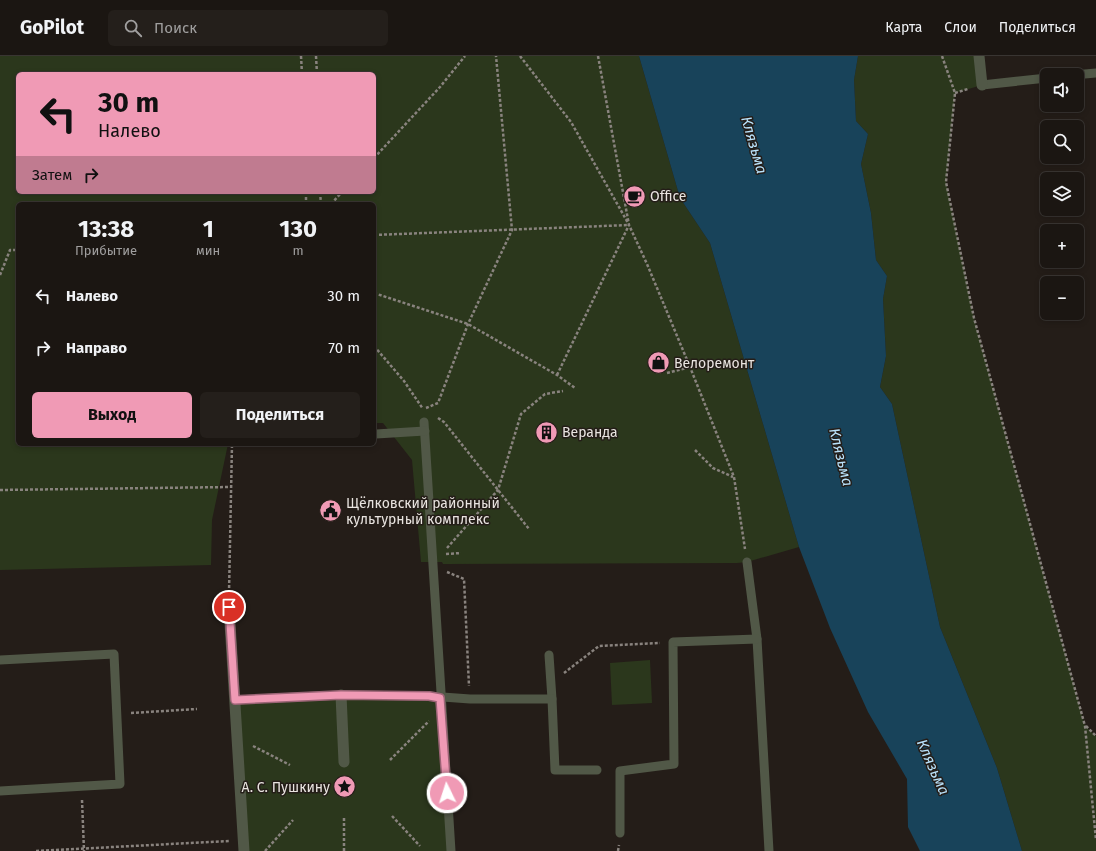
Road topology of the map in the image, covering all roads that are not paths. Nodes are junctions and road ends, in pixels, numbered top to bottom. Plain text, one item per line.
1 (979, 56) edge
2 (1096, 73) edge
3 (1084, 74) edge
4 (1040, 79) edge
5 (982, 84) joint
6 (424, 422) road end
7 (425, 431) junction
8 (376, 434) dead end
9 (747, 562) road end
10 (229, 607) road end
11 (757, 639) junction
12 (549, 655) dead end
13 (0, 660) edge
14 (341, 695) junction
15 (440, 698) junction
16 (552, 699) junction
17 (235, 700) junction
18 (344, 762) dead end
19 (597, 770) dead end
20 (0, 791) edge
21 (620, 833) dead end
22 (244, 846) edge
23 (451, 851) edge
24 (769, 851) edge

1 - 5 street
2 - 3 lane
4 - 5 lane
6 - 7 lane
7 - 8 lane
7 - 15 lane
9 - 11 lane
10 - 17 street
11 - 21 lane
11 - 24 lane
12 - 16 lane
13 - 20 lane
14 - 15 lane
14 - 17 lane
14 - 18 street
15 - 16 lane
15 - 23 lane
16 - 19 lane
17 - 22 street

